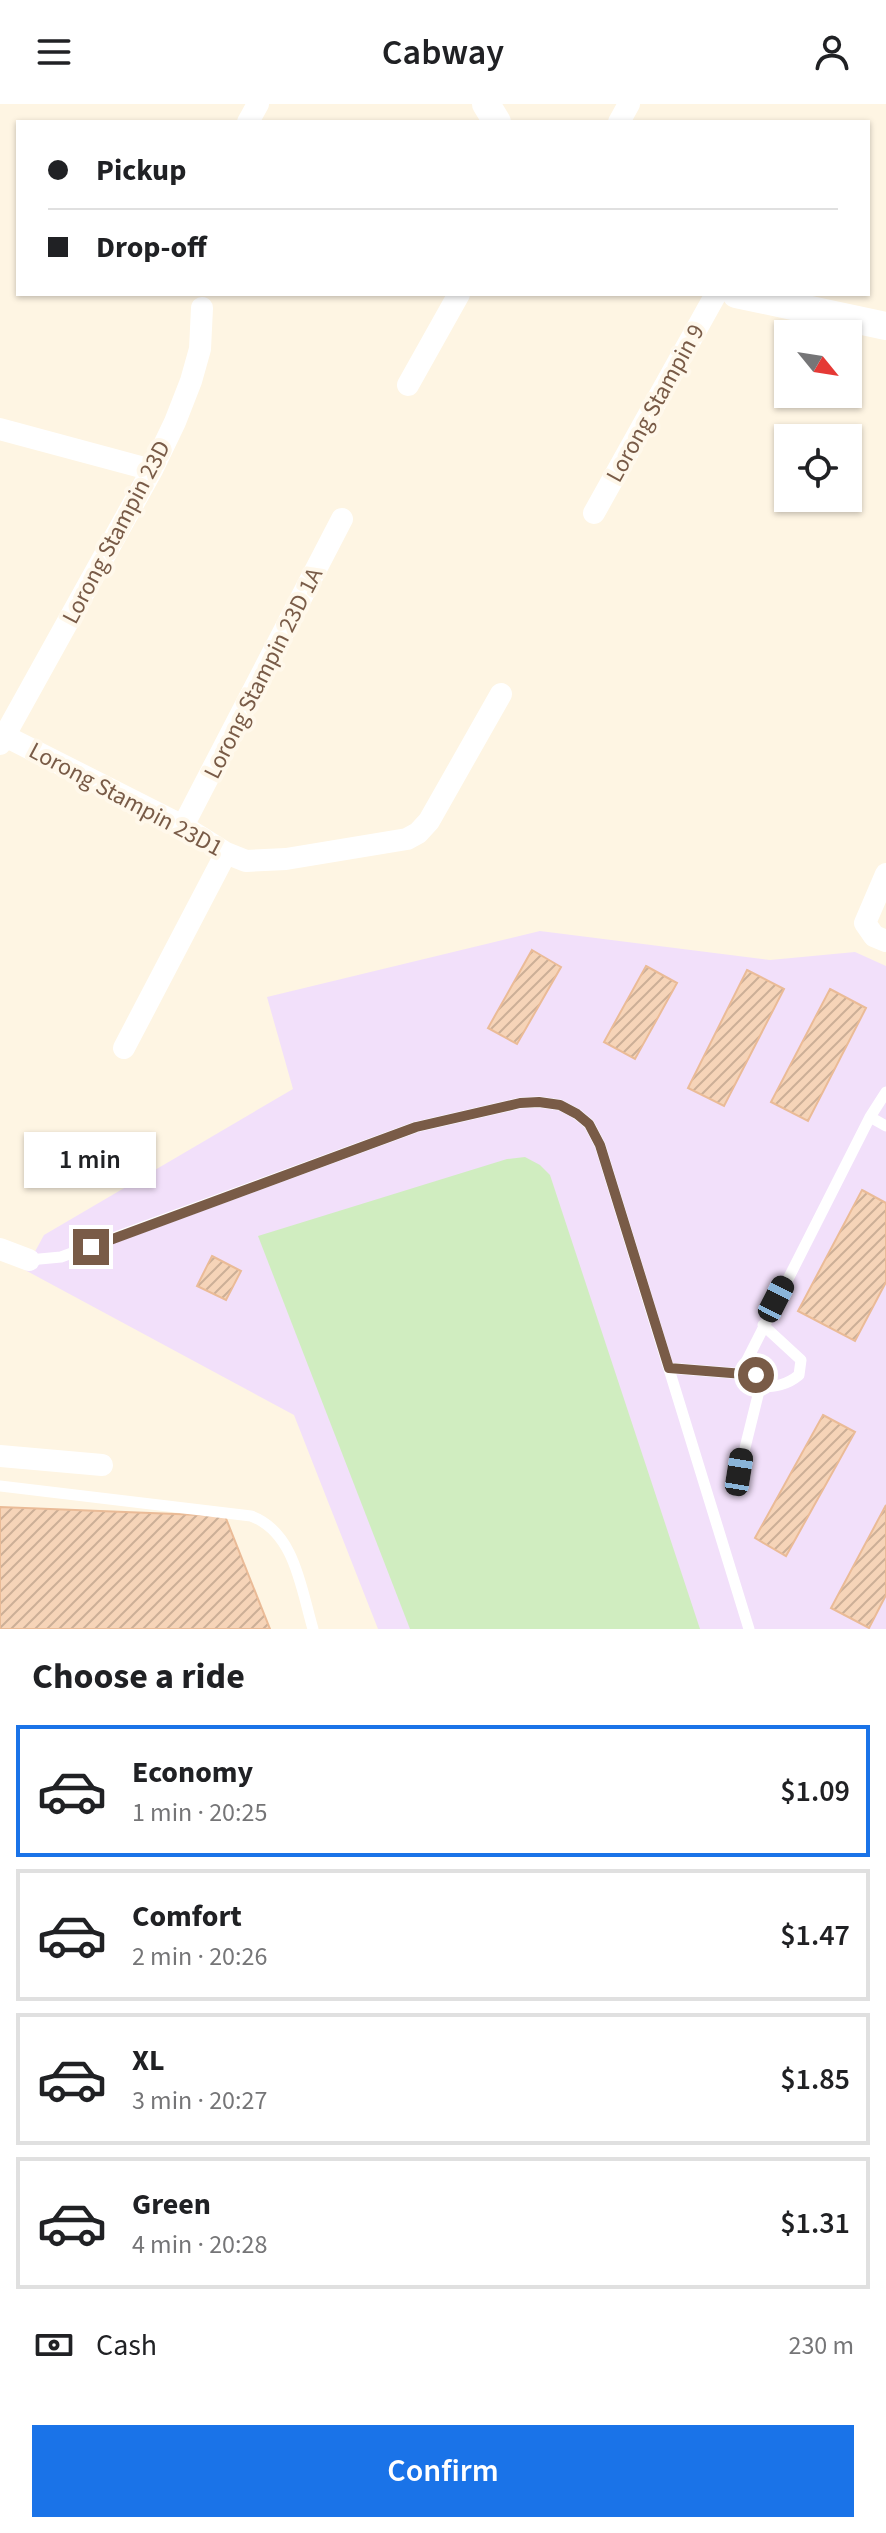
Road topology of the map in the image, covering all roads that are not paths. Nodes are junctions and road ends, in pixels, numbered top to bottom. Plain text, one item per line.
1 (458, 296) edge
2 (715, 296) edge
3 (745, 296) edge
4 (202, 308) dead end
5 (886, 326) edge
6 (408, 385) dead end
7 (0, 429) edge
8 (152, 470) junction
9 (594, 513) dead end
10 (342, 519) dead end
11 (501, 694) dead end
12 (2, 740) edge
13 (183, 826) junction
14 (226, 853) junction
15 (886, 874) edge
16 (886, 941) edge
17 (124, 1048) dead end
18 (886, 1092) edge
19 (870, 1117) junction
20 (886, 1126) edge
21 (0, 1249) edge
22 (29, 1260) joint
23 (763, 1325) junction
24 (669, 1368) junction
25 (740, 1374) junction
26 (760, 1387) junction
27 (0, 1456) edge
28 (102, 1465) dead end
29 (739, 1472) dead end
30 (0, 1486) edge
31 (313, 1629) edge
32 (749, 1629) edge

1 - 6 street
2 - 9 street, Lorong Stampin 9
3 - 5 street
4 - 8 street, Lorong Stampin 23D
7 - 8 street
8 - 12 street, Lorong Stampin 23D
10 - 13 street, Lorong Stampin 23D 1A
11 - 14 street, Lorong Stampin 23D1
12 - 13 street, Lorong Stampin 23D1
13 - 14 street, Lorong Stampin 23D1
14 - 17 street
15 - 16 street
18 - 19 lane
19 - 20 lane
19 - 23 lane
21 - 22 street
22 - 24 lane
23 - 25 lane
23 - 26 lane
24 - 25 lane
24 - 32 lane
25 - 26 lane
26 - 29 lane
27 - 28 street
30 - 31 lane

